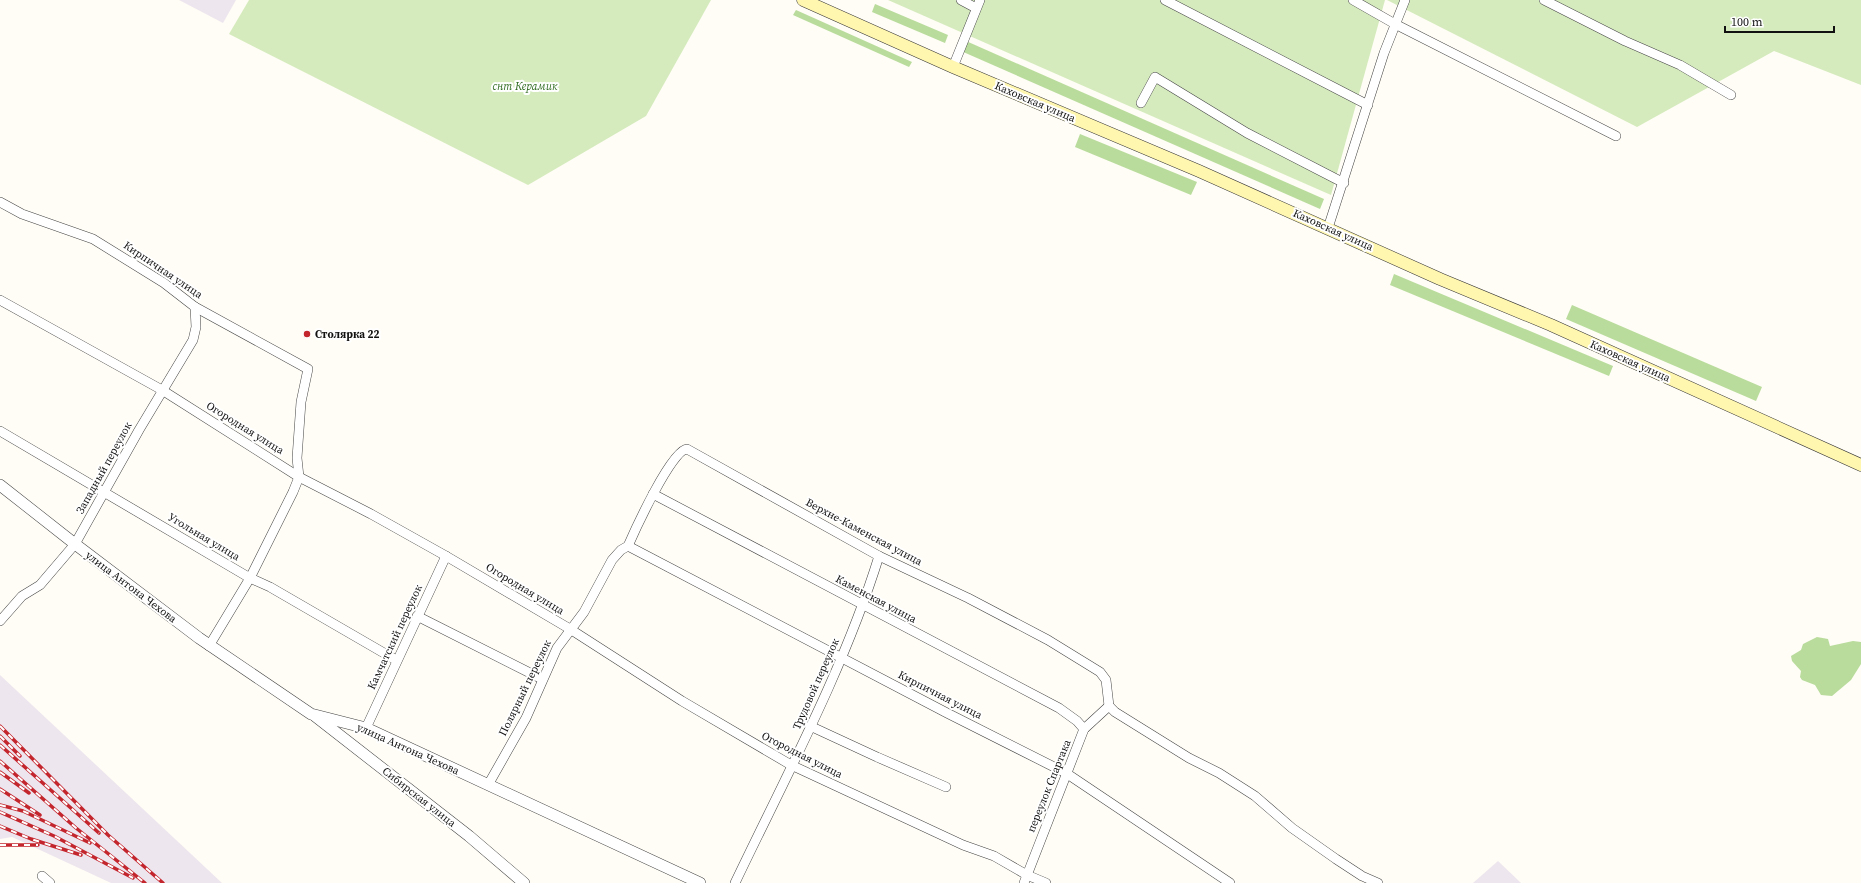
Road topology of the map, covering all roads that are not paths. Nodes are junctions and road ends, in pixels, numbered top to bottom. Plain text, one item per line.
1 (803, 0) edge
2 (961, 0) edge
3 (1165, 0) edge
4 (1353, 0) edge
5 (1405, 0) edge
6 (1544, 0) edge
7 (978, 4) edge
8 (1395, 24) junction
9 (953, 67) junction
10 (1731, 95) dead end
11 (1141, 103) dead end
12 (1368, 105) junction
13 (1616, 136) dead end
14 (1344, 183) junction
15 (0, 202) edge
16 (1328, 228) junction
17 (0, 300) edge
18 (195, 307) junction
19 (162, 390) junction
20 (0, 432) edge
21 (1861, 465) edge
22 (299, 476) junction
23 (0, 484) edge
24 (105, 492) junction
25 (653, 494) junction
26 (74, 544) junction
27 (628, 546) junction
28 (446, 556) junction
29 (879, 556) junction
30 (250, 578) junction
31 (864, 605) junction
32 (417, 616) junction
33 (0, 621) edge
34 (570, 629) junction
35 (210, 646) junction
36 (841, 658) junction
37 (396, 660) junction
38 (542, 679) junction
39 (1109, 706) junction
40 (311, 714) junction
41 (810, 726) junction
42 (366, 728) junction
43 (1084, 729) junction
44 (791, 765) junction
45 (1066, 773) junction
46 (488, 785) junction
47 (946, 787) dead end
48 (42, 876) dead end
49 (1025, 879) edge
50 (50, 883) edge
51 (524, 883) edge
52 (700, 883) edge
53 (735, 883) edge
54 (1046, 883) edge
55 (1230, 883) edge
56 (1378, 883) edge

1 - 9 main road, Каховская улица
2 - 7 street
3 - 12 street
4 - 8 street
5 - 8 street
6 - 10 street
7 - 9 street
8 - 12 street
8 - 13 street
9 - 16 main road, Каховская улица
11 - 14 street
12 - 14 street
14 - 16 street
15 - 18 street, Кирпичная улица
16 - 21 main road, Каховская улица
17 - 19 street, Огородная улица
18 - 19 street, Западный переулок
18 - 22 street, Кирпичная улица
19 - 22 street, Огородная улица
19 - 24 street, Западный переулок
20 - 24 street, Угольная улица
22 - 28 street, Огородная улица
22 - 30 street
23 - 26 street, улица Антона Чехова
24 - 26 street, Западный переулок
24 - 30 street, Угольная улица
25 - 27 street, Верхне-Каменская улица
25 - 29 street, Верхне-Каменская улица
25 - 31 street, Каменская улица
26 - 33 street, Западный переулок
26 - 35 street, улица Антона Чехова
27 - 34 street, Полярный переулок
27 - 36 street, Кирпичная улица
28 - 32 street, Камчатский переулок
28 - 34 street, Огородная улица
29 - 31 street, Трудовой переулок
29 - 39 street, Верхне-Каменская улица
30 - 35 street
30 - 37 street, Угольная улица
31 - 36 street, Трудовой переулок
31 - 43 street, Каменская улица
32 - 37 street, Камчатский переулок
32 - 38 street
34 - 38 street, Полярный переулок
34 - 44 street, Огородная улица
35 - 40 street, улица Антона Чехова
36 - 41 street, Трудовой переулок
36 - 45 street, Кирпичная улица
37 - 42 street, Камчатский переулок
38 - 46 street, Полярный переулок
39 - 43 street, переулок Спартака
39 - 56 street
40 - 42 street, улица Антона Чехова
40 - 51 street, Сибирская улица
41 - 44 street, Трудовой переулок
41 - 47 street
42 - 46 street, улица Антона Чехова
43 - 45 street, переулок Спартака
44 - 49 street, Огородная улица
44 - 53 street, Трудовой переулок
45 - 49 street, переулок Спартака
45 - 55 street, Кирпичная улица
46 - 52 street, улица Антона Чехова
48 - 50 street
49 - 54 street, Огородная улица

